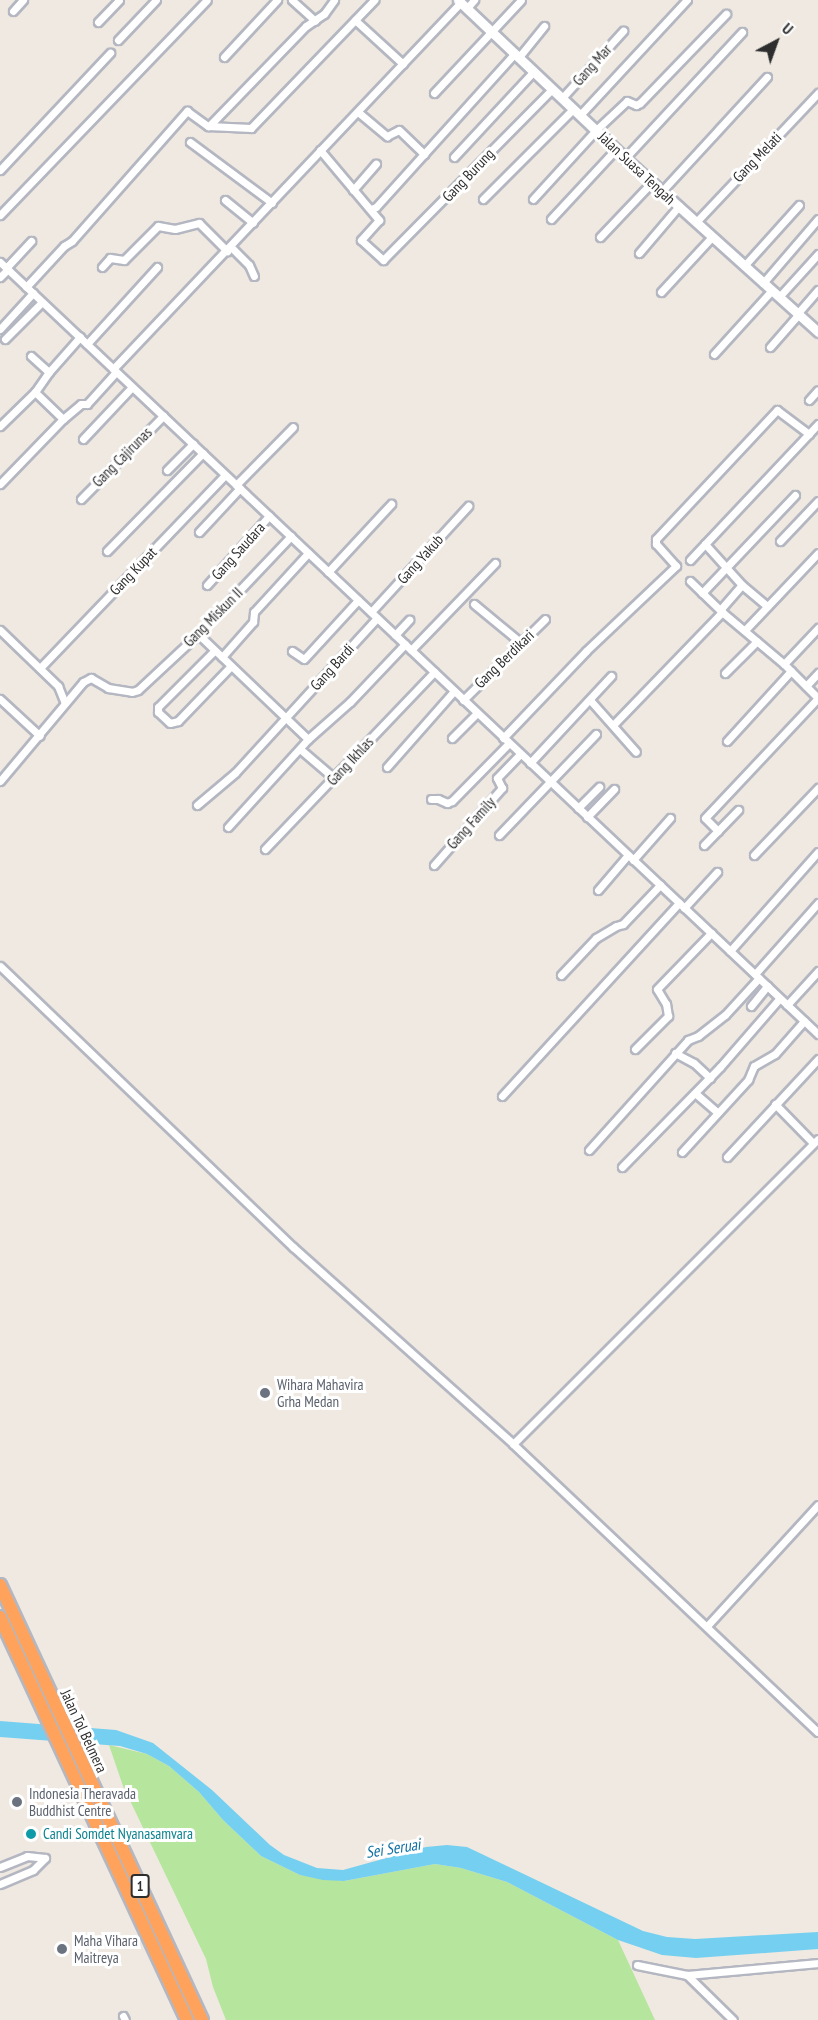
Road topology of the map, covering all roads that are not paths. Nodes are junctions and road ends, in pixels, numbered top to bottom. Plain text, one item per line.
1 (23, 0) edge
2 (119, 0) edge
3 (156, 0) edge
4 (207, 0) edge
5 (277, 0) edge
6 (292, 0) edge
7 (334, 0) edge
8 (374, 0) edge
9 (474, 0) edge
10 (521, 0) edge
11 (687, 0) edge
12 (462, 4) edge
13 (13, 11) dead end
14 (726, 14) dead end
15 (355, 20) junction
16 (315, 21) junction
17 (98, 22) dead end
18 (544, 26) dead end
19 (491, 31) junction
20 (622, 31) dead end
21 (742, 32) dead end
22 (118, 40) dead end
23 (110, 53) dead end
24 (517, 55) junction
25 (224, 57) dead end
26 (403, 64) junction
27 (534, 71) junction
28 (767, 77) dead end
29 (552, 89) junction
30 (434, 93) dead end
31 (818, 93) edge
32 (562, 98) junction
33 (358, 112) junction
34 (577, 112) junction
35 (209, 126) junction
36 (596, 130) junction
37 (190, 142) dead end
38 (616, 149) junction
39 (320, 150) junction
40 (424, 154) junction
41 (454, 157) dead end
42 (625, 158) junction
43 (376, 164) dead end
44 (0, 170) edge
45 (652, 182) junction
46 (353, 190) junction
47 (662, 191) junction
48 (483, 199) dead end
49 (533, 199) dead end
50 (225, 200) dead end
51 (272, 202) junction
52 (799, 205) dead end
53 (679, 206) junction
54 (371, 209) junction
55 (0, 215) edge
56 (551, 219) dead end
57 (818, 219) edge
58 (696, 222) junction
59 (253, 223) junction
60 (600, 237) dead end
61 (712, 237) junction
62 (31, 241) dead end
63 (229, 249) junction
64 (639, 253) dead end
65 (818, 254) edge
66 (5, 266) edge
67 (744, 266) junction
68 (102, 267) dead end
69 (157, 267) dead end
70 (254, 276) dead end
71 (0, 277) edge
72 (763, 283) junction
73 (26, 287) junction
74 (818, 290) edge
75 (661, 291) dead end
76 (33, 293) junction
77 (775, 294) junction
78 (42, 302) junction
79 (798, 314) junction
80 (0, 329) edge
81 (818, 332) edge
82 (80, 337) junction
83 (5, 339) dead end
84 (87, 344) junction
85 (770, 347) dead end
86 (714, 354) dead end
87 (31, 356) dead end
88 (115, 370) junction
89 (49, 372) junction
90 (132, 387) junction
91 (818, 390) edge
92 (36, 392) junction
93 (809, 400) dead end
94 (163, 416) junction
95 (63, 419) junction
96 (818, 424) edge
97 (0, 426) edge
98 (293, 427) dead end
99 (809, 434) junction
100 (83, 439) dead end
101 (194, 444) junction
102 (203, 453) junction
103 (167, 470) dead end
104 (225, 475) junction
105 (0, 484) edge
106 (238, 487) junction
107 (795, 495) dead end
108 (81, 499) dead end
109 (818, 501) edge
110 (391, 504) dead end
111 (468, 506) dead end
112 (270, 516) junction
113 (199, 532) dead end
114 (291, 536) junction
115 (780, 541) dead end
116 (705, 544) junction
117 (107, 551) dead end
118 (308, 553) junction
119 (818, 553) edge
120 (690, 560) dead end
121 (495, 563) dead end
122 (726, 567) junction
123 (328, 572) junction
124 (690, 581) dead end
125 (207, 585) dead end
126 (742, 585) junction
127 (702, 593) junction
128 (358, 600) junction
129 (474, 604) dead end
130 (767, 606) junction
131 (721, 611) junction
132 (374, 615) junction
133 (546, 619) dead end
134 (409, 620) dead end
135 (818, 628) edge
136 (0, 630) edge
137 (745, 630) junction
138 (198, 634) junction
139 (395, 635) junction
140 (757, 641) junction
141 (520, 642) junction
142 (405, 644) junction
143 (411, 650) junction
144 (214, 651) junction
145 (292, 651) dead end
146 (222, 657) junction
147 (784, 664) junction
148 (231, 666) junction
149 (40, 668) junction
150 (791, 671) junction
151 (434, 672) junction
152 (725, 673) dead end
153 (818, 673) edge
154 (611, 676) dead end
155 (806, 686) junction
156 (454, 691) junction
157 (818, 698) edge
158 (0, 699) edge
159 (463, 700) junction
160 (590, 700) junction
161 (65, 703) junction
162 (477, 713) junction
163 (286, 717) junction
164 (614, 724) junction
165 (596, 734) dead end
166 (40, 736) junction
167 (452, 738) dead end
168 (309, 739) junction
169 (506, 740) junction
170 (727, 741) dead end
171 (300, 748) junction
172 (636, 752) dead end
173 (520, 754) junction
174 (530, 763) junction
175 (387, 767) dead end
176 (334, 778) junction
177 (0, 781) edge
178 (550, 782) junction
179 (599, 787) dead end
180 (818, 788) edge
181 (614, 789) dead end
182 (430, 799) dead end
183 (198, 805) dead end
184 (578, 808) junction
185 (738, 810) dead end
186 (588, 817) junction
187 (670, 818) dead end
188 (228, 827) dead end
189 (718, 831) junction
190 (499, 835) dead end
191 (704, 845) dead end
192 (265, 849) dead end
193 (818, 852) edge
194 (754, 855) dead end
195 (630, 858) junction
196 (434, 865) dead end
197 (717, 872) dead end
198 (660, 885) junction
199 (598, 890) dead end
200 (818, 903) edge
201 (682, 906) junction
202 (711, 933) junction
203 (730, 951) junction
204 (0, 966) edge
205 (818, 971) edge
206 (561, 975) dead end
207 (757, 976) junction
208 (767, 986) junction
209 (780, 998) junction
210 (787, 1005) junction
211 (751, 1006) dead end
212 (804, 1021) junction
213 (818, 1034) edge
214 (635, 1049) dead end
215 (675, 1053) junction
216 (818, 1059) edge
217 (710, 1078) junction
218 (695, 1093) junction
219 (502, 1096) dead end
220 (775, 1104) junction
221 (718, 1113) junction
222 (816, 1141) edge
223 (589, 1150) dead end
224 (682, 1152) dead end
225 (727, 1157) dead end
226 (622, 1167) dead end
227 (513, 1444) junction
228 (818, 1505) edge
229 (0, 1585) edge
230 (0, 1617) edge
231 (707, 1626) junction
232 (818, 1732) edge
233 (0, 1867) edge
234 (0, 1884) edge
235 (818, 1963) edge
236 (637, 1965) dead end
237 (687, 1975) junction
238 (187, 2020) edge
239 (202, 2020) edge
240 (733, 2020) edge

1 - 13 street
2 - 17 street
3 - 22 street
4 - 55 street
5 - 25 street
6 - 16 street
7 - 16 street
8 - 15 street
9 - 12 street
10 - 19 street
11 - 34 street
12 - 19 street, Jalan Suasa Tengah
12 - 26 street
14 - 36 street
15 - 26 street
15 - 35 street
16 - 35 street
18 - 24 street
19 - 24 street, Jalan Suasa Tengah
19 - 30 street
20 - 32 street, Gang Mar
21 - 42 street
23 - 44 street
24 - 27 street, Jalan Suasa Tengah
24 - 40 street
26 - 33 street
27 - 29 street, Jalan Suasa Tengah
27 - 41 street
28 - 47 street
29 - 32 street, Jalan Suasa Tengah
29 - 54 street, Gang Burung
31 - 58 street, Gang Melati
32 - 34 street, Jalan Suasa Tengah
33 - 39 street
33 - 40 street
34 - 36 street, Jalan Suasa Tengah
34 - 48 street
35 - 73 street
36 - 38 street, Jalan Suasa Tengah
36 - 49 street
37 - 51 street
38 - 42 street, Jalan Suasa Tengah
38 - 56 street
39 - 46 street
39 - 51 street
40 - 54 street
42 - 45 street, Jalan Suasa Tengah
43 - 46 street
45 - 47 street, Jalan Suasa Tengah
45 - 60 street
46 - 54 street
47 - 53 street, Jalan Suasa Tengah
50 - 59 street
51 - 59 street
52 - 67 street
53 - 58 street, Jalan Suasa Tengah
53 - 64 street
57 - 72 street
58 - 61 street, Jalan Suasa Tengah
59 - 63 street
61 - 67 street, Jalan Suasa Tengah
61 - 75 street
62 - 66 street
63 - 68 street
63 - 70 street
63 - 88 street
65 - 77 street
66 - 71 street
66 - 73 street
67 - 72 street, Jalan Suasa Tengah
69 - 84 street
72 - 77 street, Jalan Suasa Tengah
73 - 76 street
74 - 79 street
76 - 78 street
76 - 80 street
77 - 79 street, Jalan Suasa Tengah
77 - 86 street
78 - 82 street
78 - 83 street
79 - 81 street, Jalan Suasa Tengah
79 - 85 street
82 - 84 street
82 - 89 street
84 - 88 street
87 - 89 street
88 - 90 street
88 - 95 street
89 - 92 street
90 - 94 street
90 - 100 street
91 - 93 street
92 - 95 street
92 - 97 street
94 - 101 street
94 - 108 street, Gang Cajirunas
95 - 105 street
96 - 99 street
98 - 106 street
99 - 116 street
99 - 169 street
101 - 102 street
101 - 103 street
102 - 104 street
102 - 117 street
104 - 106 street
104 - 149 street, Gang Kupat
106 - 112 street
106 - 113 street
107 - 122 street
109 - 115 street
110 - 123 street
111 - 132 street, Gang Yakub
112 - 114 street
112 - 125 street, Gang Saudara
114 - 118 street
114 - 138 street, Gang Miskun II
116 - 120 street
116 - 122 street
118 - 123 street
118 - 146 street
119 - 130 street
121 - 143 street
122 - 126 street
122 - 127 street
123 - 128 street
124 - 127 street
126 - 130 street
126 - 131 street
127 - 131 street
128 - 132 street
128 - 145 street
129 - 141 street
130 - 137 street
131 - 137 street
131 - 164 street
132 - 139 street
132 - 163 street, Gang Bardi
133 - 141 street, Gang Berdikari
134 - 139 street
135 - 147 street
136 - 149 street
137 - 140 street
138 - 144 street
138 - 161 street, Gang Miskun II
139 - 142 street
140 - 147 street
140 - 152 street
141 - 159 street, Gang Berdikari
142 - 143 street
142 - 168 street
143 - 151 street
144 - 146 street
144 - 148 street
146 - 148 street
147 - 150 street
148 - 163 street
149 - 161 street
150 - 155 street
150 - 170 street
151 - 156 street
151 - 176 street, Gang Ikhlas
153 - 155 street
154 - 160 street
155 - 157 street
156 - 159 street
156 - 175 street
157 - 189 street
158 - 166 street
159 - 162 street
160 - 164 street
160 - 174 street
161 - 166 street
162 - 167 street
162 - 169 street
163 - 168 street
163 - 183 street, Gang Bardi
164 - 172 street
165 - 178 street
166 - 177 street
168 - 171 street
169 - 173 street
169 - 182 street
171 - 176 street
171 - 188 street
173 - 174 street
173 - 196 street, Gang Family
174 - 178 street
176 - 192 street, Gang Ikhlas
178 - 184 street
178 - 190 street
179 - 184 street
180 - 194 street
181 - 186 street
184 - 186 street
185 - 189 street
186 - 195 street
187 - 195 street
189 - 191 street
193 - 203 street
195 - 198 street
195 - 199 street
197 - 201 street
198 - 201 street
198 - 206 street
200 - 207 street
201 - 202 street
201 - 219 street
202 - 203 street
202 - 214 street
203 - 207 street
204 - 227 street
205 - 210 street
207 - 208 street
207 - 215 street
208 - 209 street
208 - 211 street
209 - 210 street
209 - 217 street
210 - 212 street
212 - 213 street
212 - 221 street
215 - 217 street
215 - 223 street
216 - 220 street
217 - 218 street
218 - 221 street
218 - 226 street
220 - 222 street
220 - 225 street
221 - 224 street
222 - 227 street
227 - 231 street
228 - 231 street
229 - 239 highway, Jalan Tol Belmera / 1
230 - 238 highway, Jalan Tol Belmera / 1
231 - 232 street
233 - 234 street
235 - 237 street
236 - 237 street
237 - 240 street

